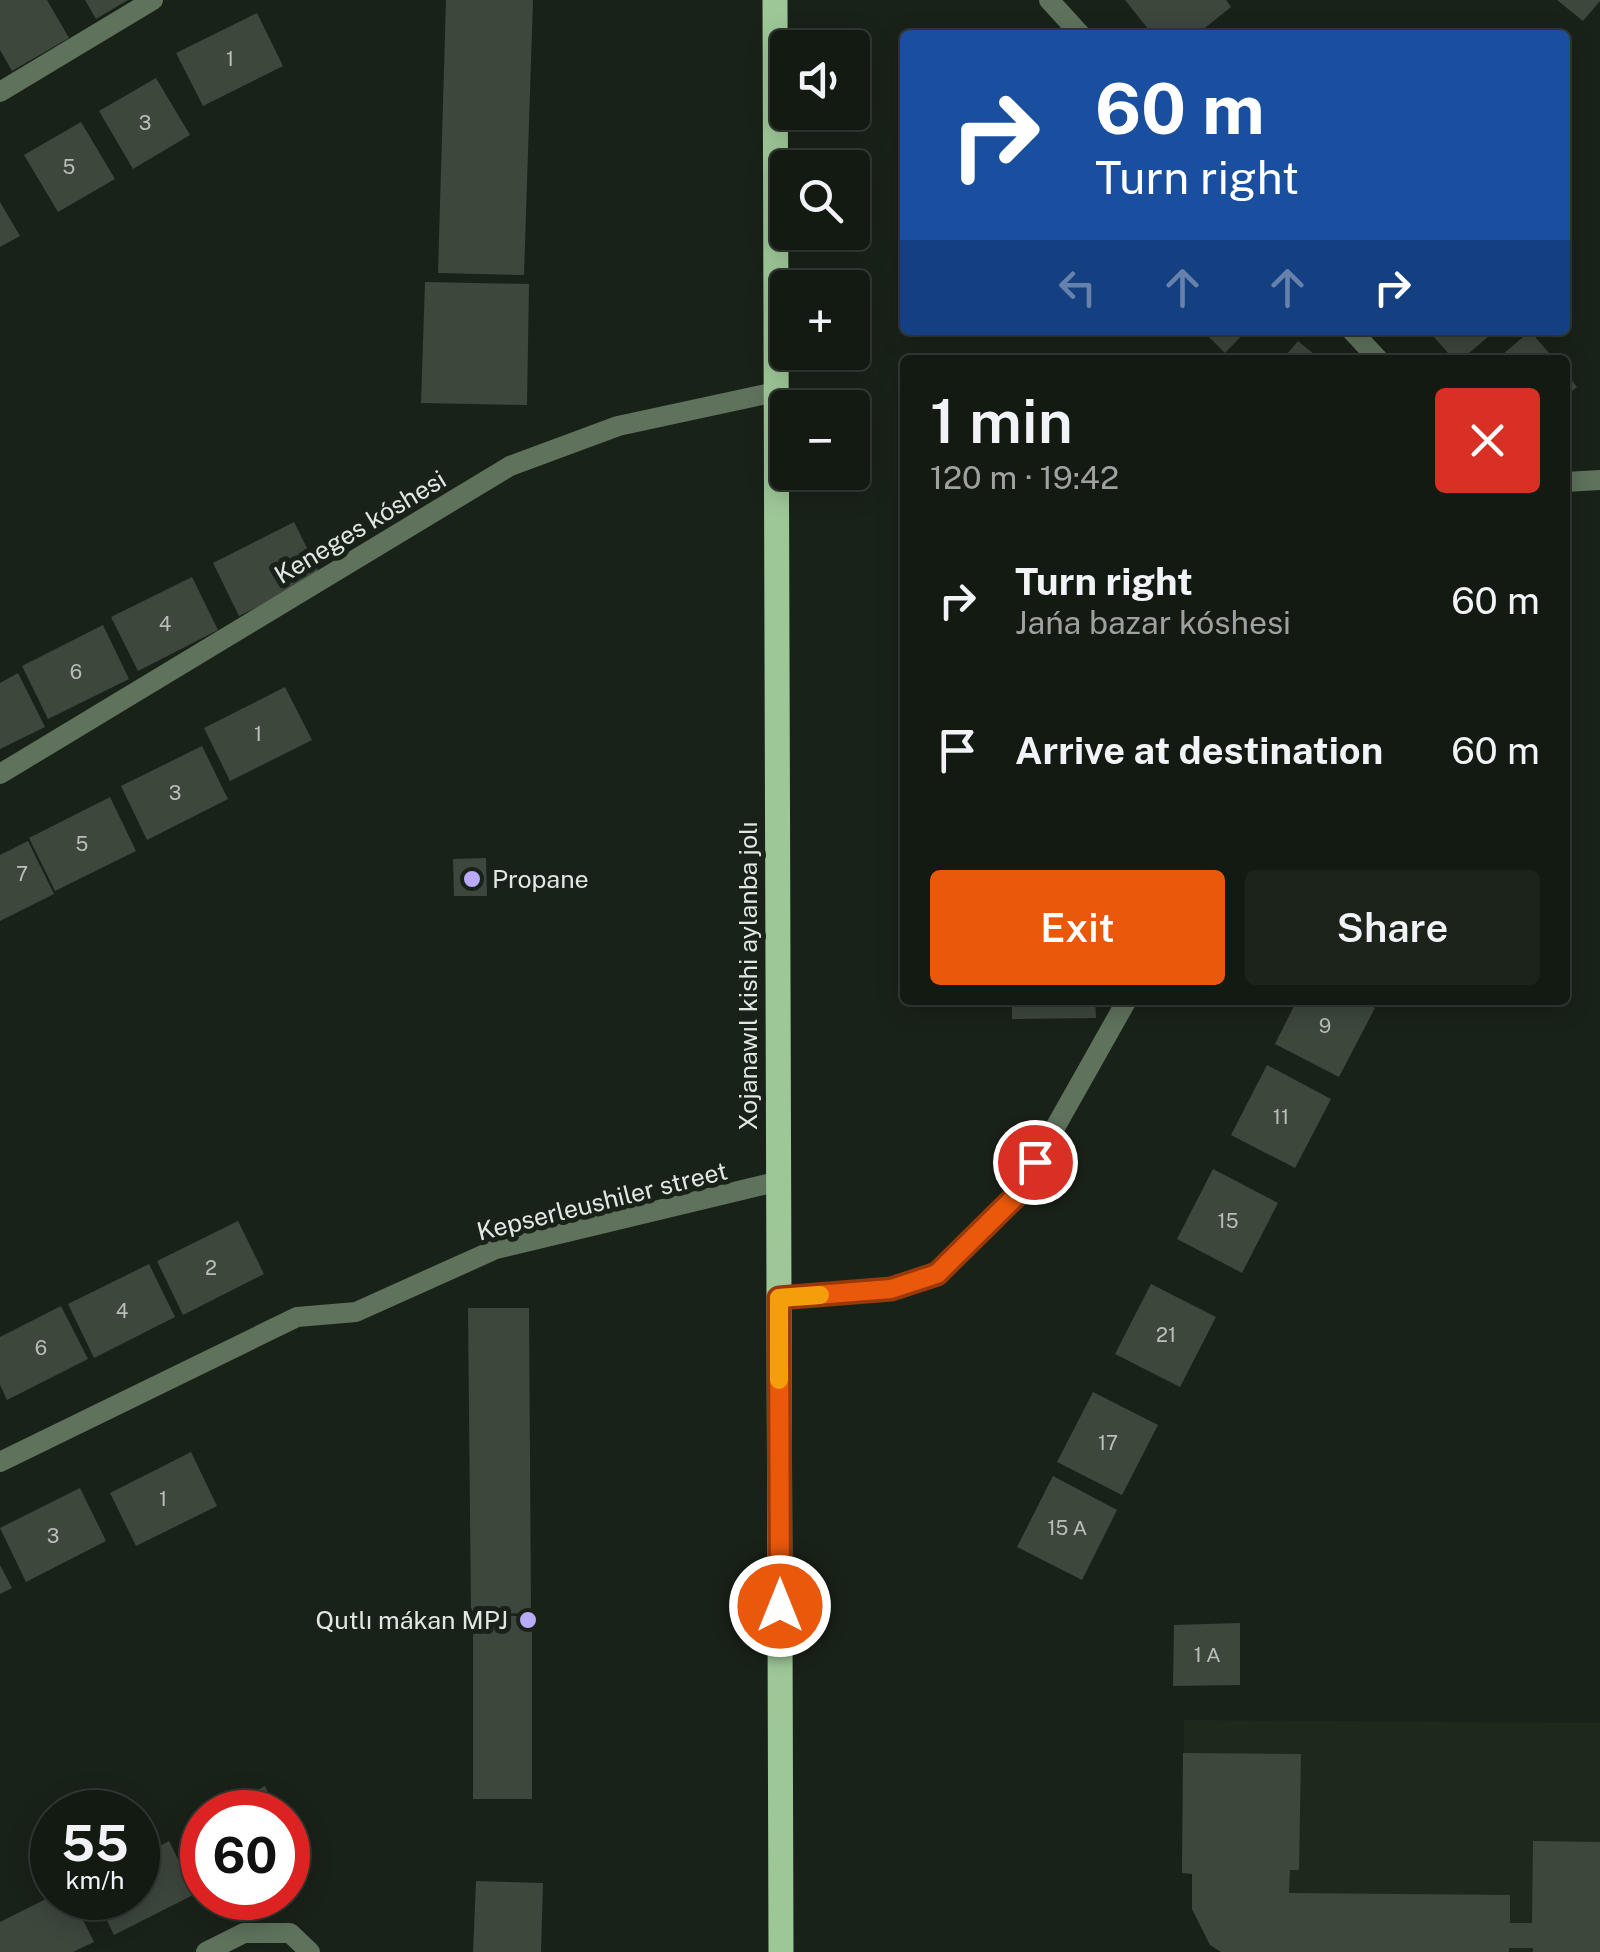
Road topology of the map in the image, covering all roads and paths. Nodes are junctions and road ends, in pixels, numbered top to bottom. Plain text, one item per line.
1 (154, 0) edge
2 (774, 0) edge
3 (1049, 0) edge
4 (1076, 30) edge
5 (0, 92) edge
6 (1356, 335) edge
7 (1374, 355) edge
8 (776, 390) edge
9 (770, 393) edge
10 (1600, 480) edge
11 (1570, 482) edge
12 (776, 490) edge
13 (0, 774) edge
14 (1124, 1005) edge
15 (780, 1182) junction
16 (779, 1298) junction
17 (0, 1462) edge
18 (206, 1952) edge
19 (310, 1952) edge
20 (781, 1952) edge

1 - 5 street
2 - 8 main road, Xojanawıl kishi aylanba jolı
3 - 4 street
6 - 7 street
9 - 13 street, Keneges kóshesi
10 - 11 street
12 - 15 main road, Xojanawıl kishi aylanba jolı
14 - 16 street
15 - 16 main road, Xojanawıl kishi aylanba jolı
15 - 17 street, Kepserleushiler street
16 - 20 main road, Xojanawıl kishi aylanba jolı
18 - 19 street

